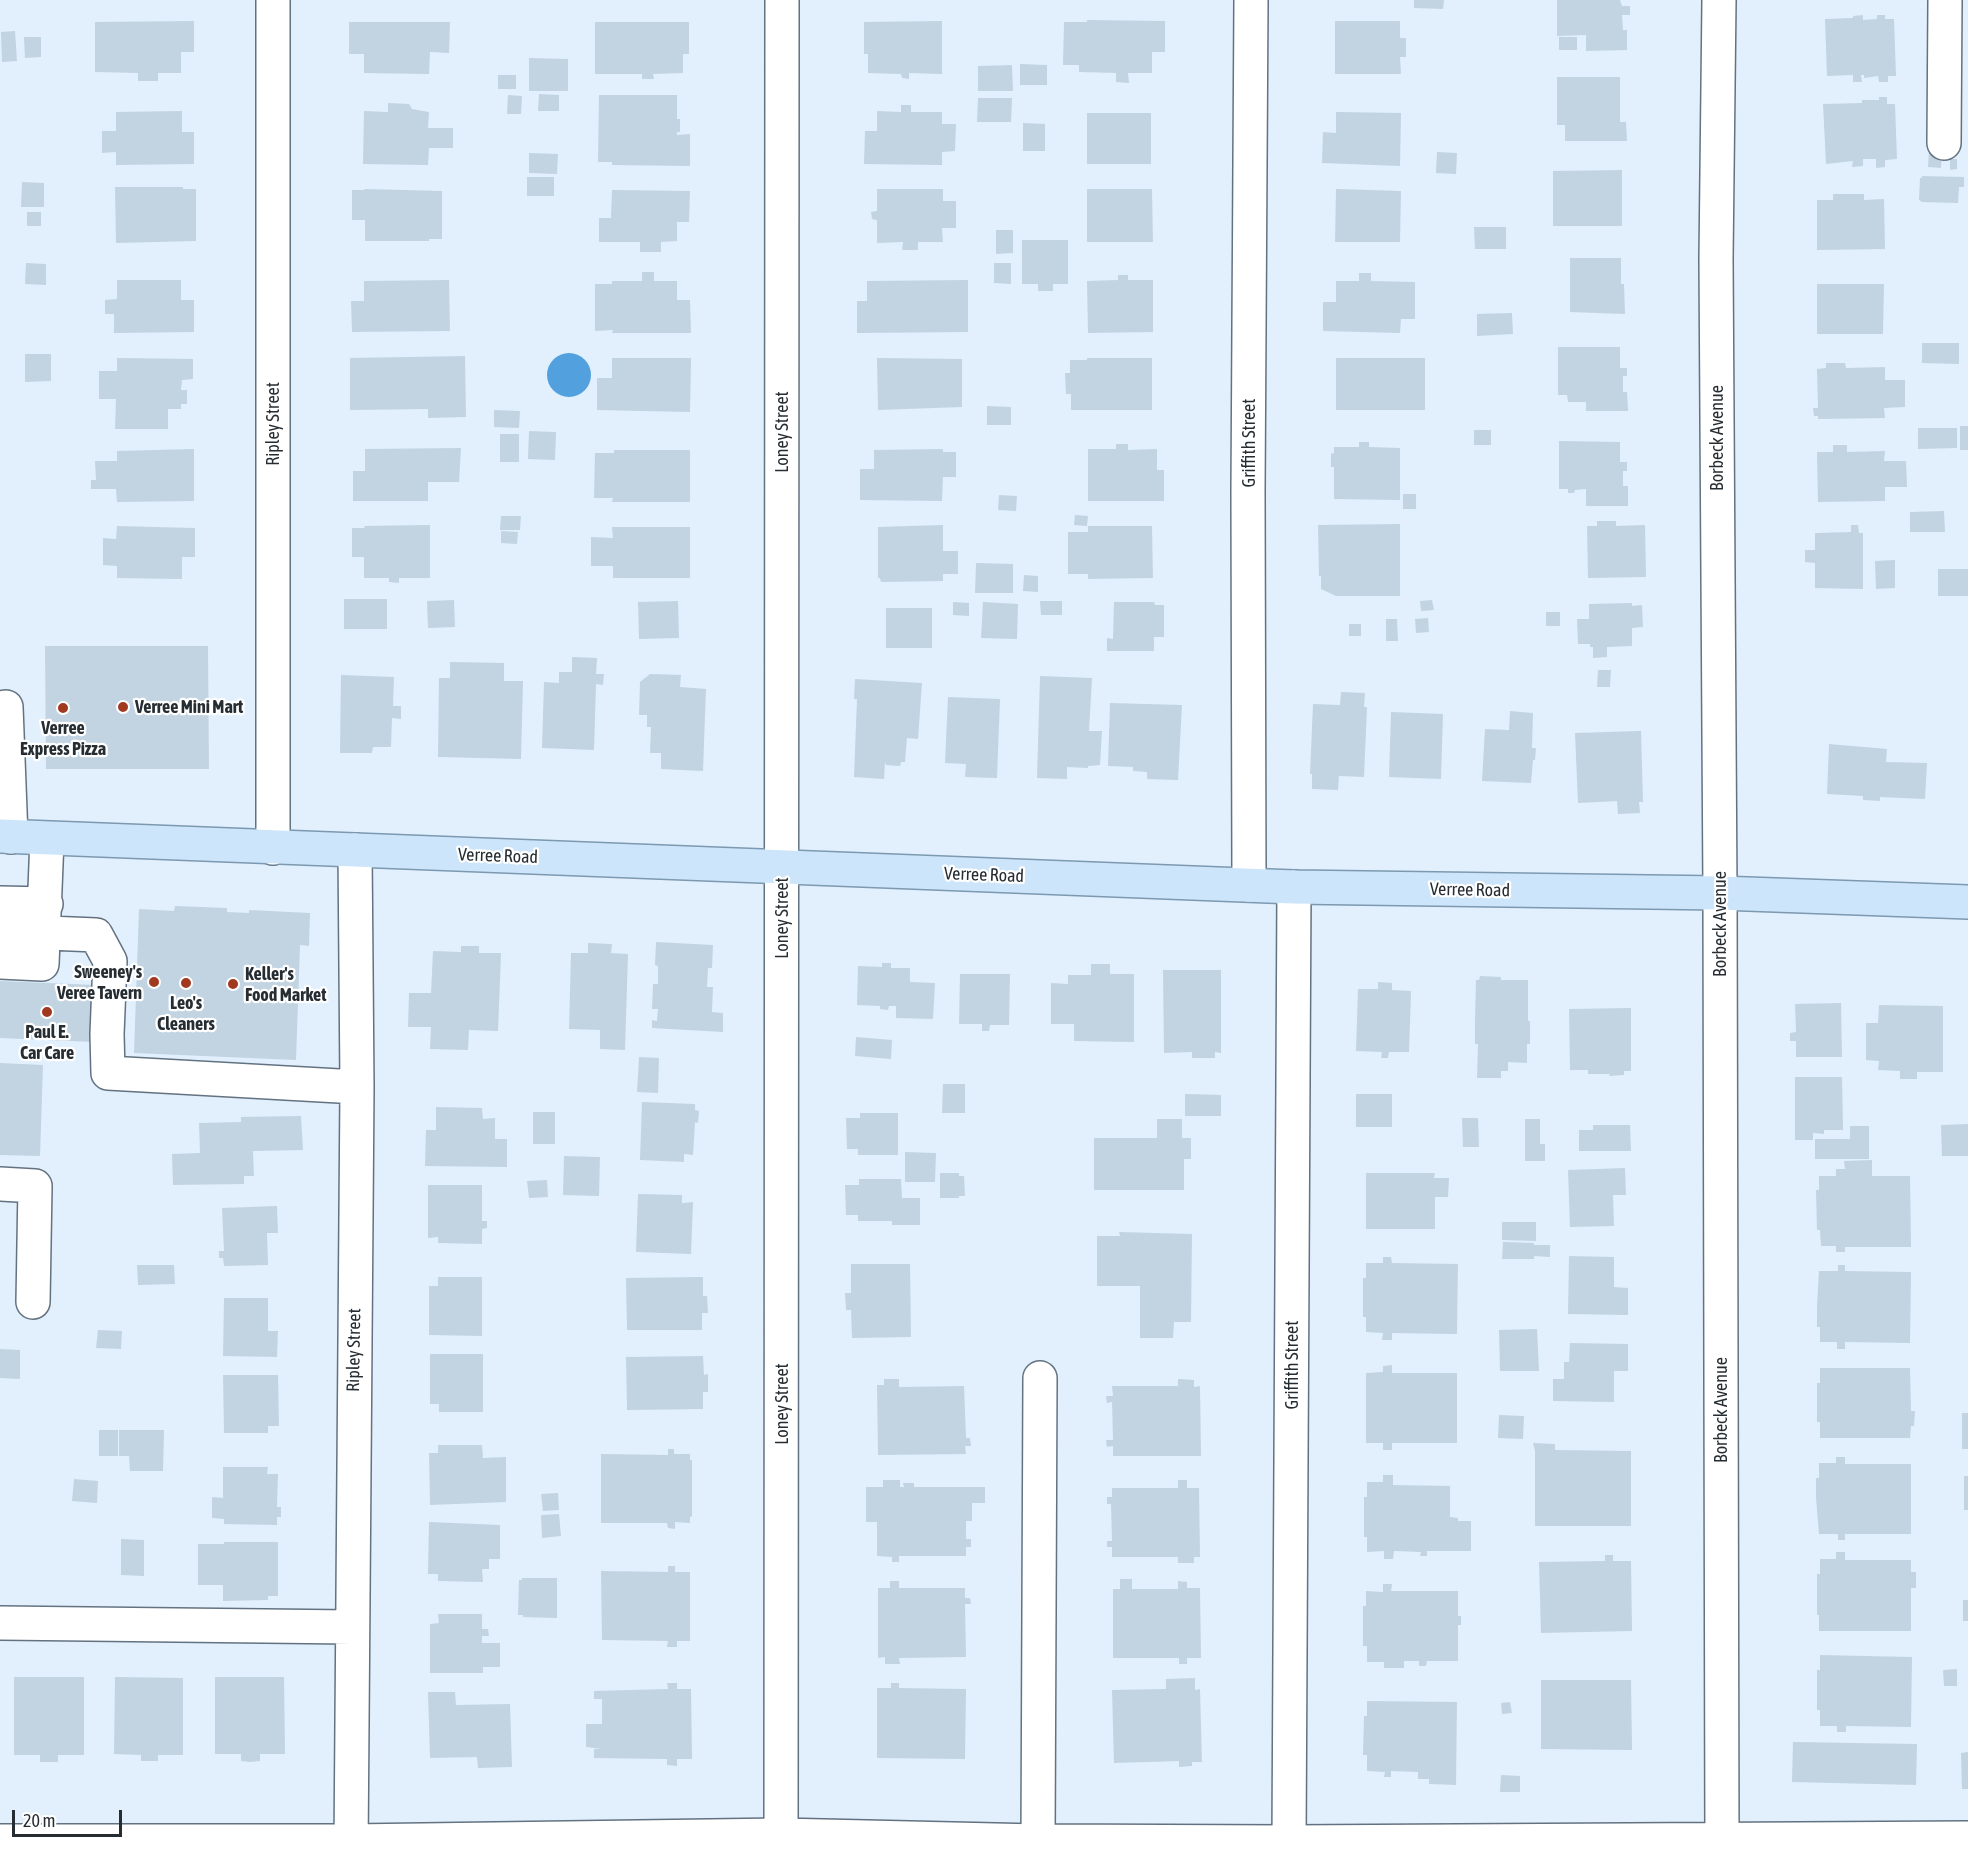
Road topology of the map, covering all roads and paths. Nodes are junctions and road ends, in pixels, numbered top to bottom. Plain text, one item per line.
1 (273, 0) edge
2 (782, 0) edge
3 (1251, 0) edge
4 (1719, 0) edge
5 (1945, 0) edge
6 (1944, 143) dead end
7 (0, 708) edge
8 (4, 747) edge
9 (6, 837) edge
10 (47, 839) junction
11 (273, 848) junction
12 (355, 850) junction
13 (782, 867) junction
14 (1249, 885) junction
15 (1294, 887) junction
16 (1720, 893) junction
17 (1968, 902) edge
18 (0, 903) edge
19 (45, 918) junction
20 (0, 931) edge
21 (0, 962) edge
22 (357, 1087) junction
23 (0, 1184) edge
24 (33, 1302) dead end
25 (1040, 1378) dead end
26 (0, 1623) edge
27 (352, 1627) junction
28 (781, 1835) junction
29 (1968, 1838) edge
30 (0, 1841) edge
31 (1038, 1841) junction
32 (1289, 1842) junction
33 (351, 1845) edge
34 (1721, 1845) edge

1 - 11 street, Ripley Street
2 - 13 street, Loney Street
3 - 14 street, Griffith Street
4 - 16 street, Borbeck Avenue
5 - 6 street
7 - 8 street
8 - 9 street
9 - 10 main road, Verree Road
10 - 11 main road, Verree Road
10 - 19 street
11 - 12 main road, Verree Road
12 - 13 main road, Verree Road
12 - 22 street, Ripley Street
13 - 14 main road, Verree Road
13 - 28 street, Loney Street
14 - 15 main road, Verree Road
15 - 16 main road, Verree Road
15 - 32 street, Griffith Street
16 - 17 main road, Verree Road
16 - 34 street, Borbeck Avenue
18 - 19 street
19 - 20 street
19 - 21 street
19 - 22 street
22 - 27 street, Ripley Street
23 - 24 street
25 - 31 street
26 - 27 street
27 - 33 street, Ripley Street
28 - 31 street
28 - 33 street
29 - 34 street
30 - 33 street
31 - 32 street
32 - 34 street

